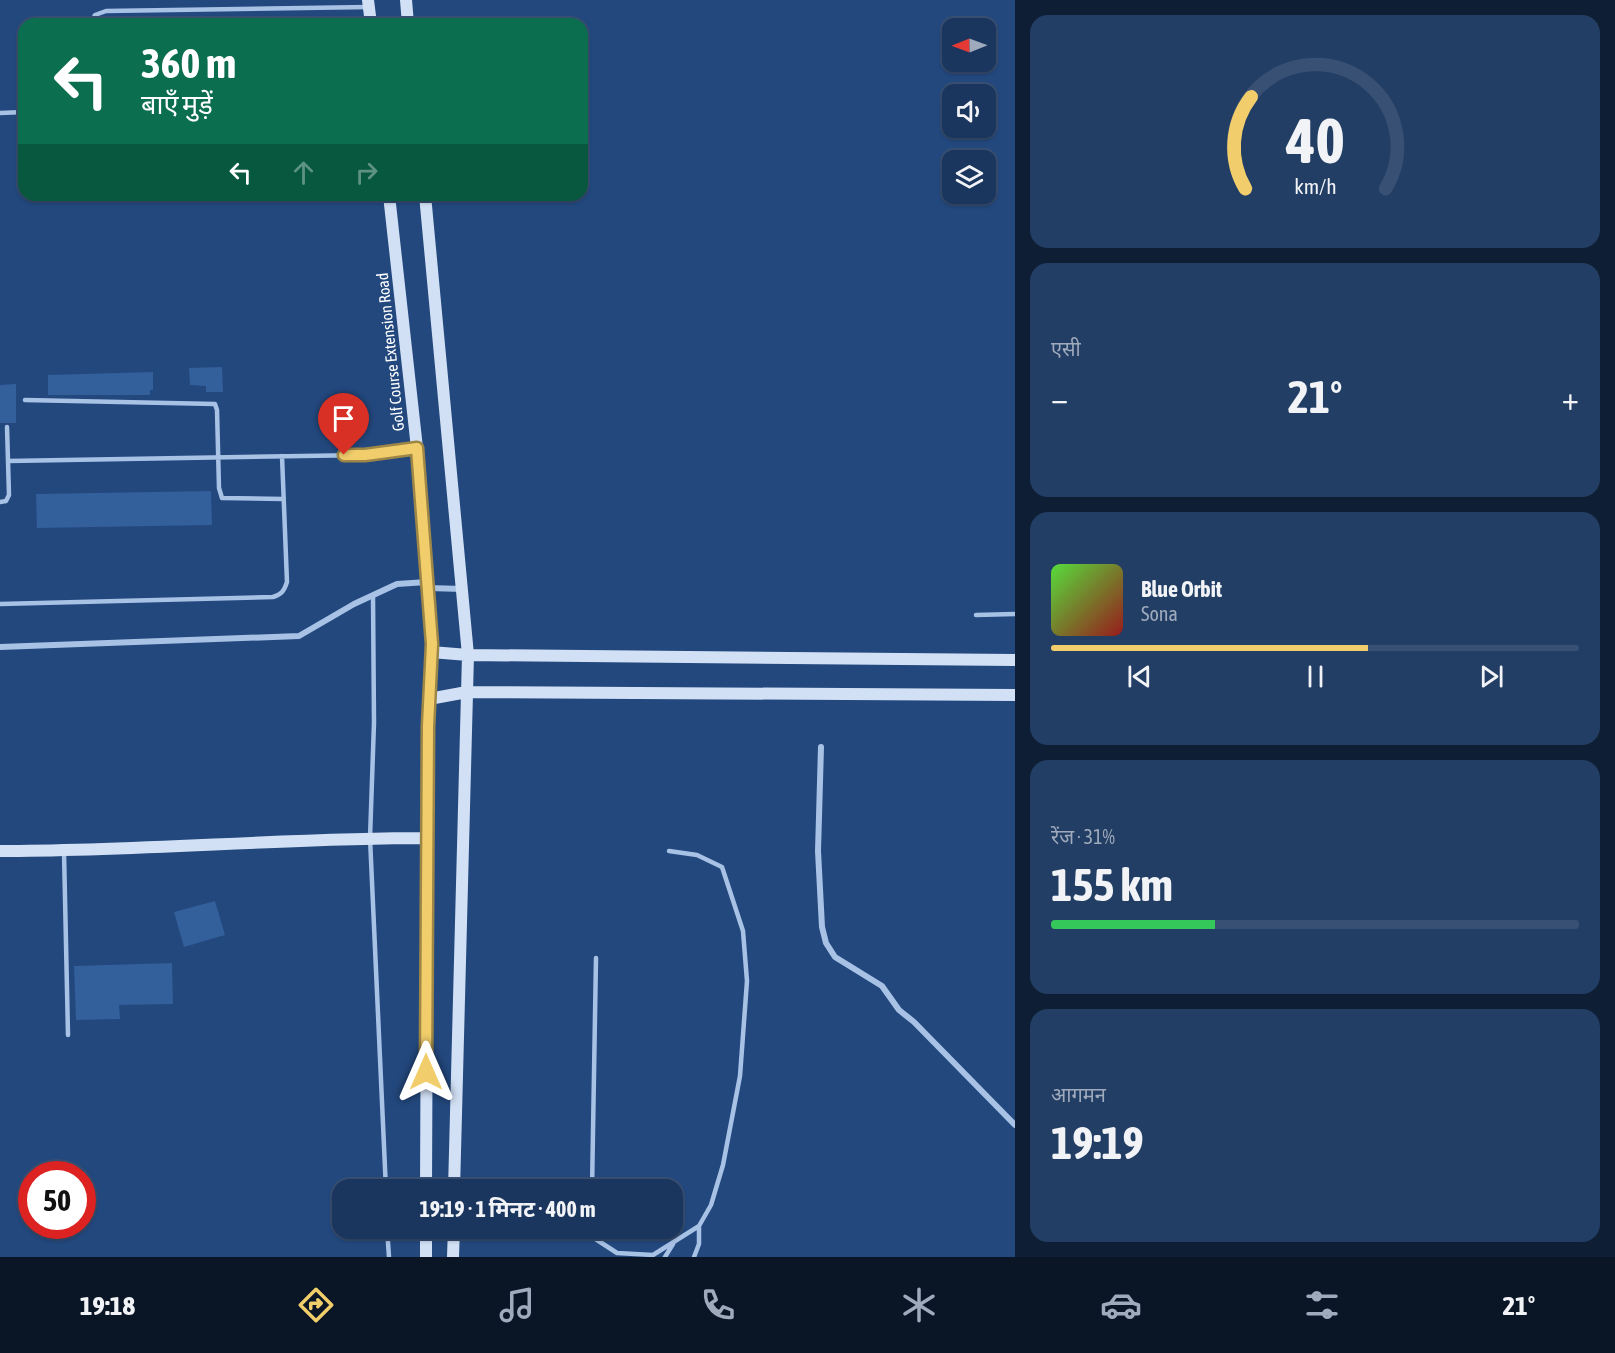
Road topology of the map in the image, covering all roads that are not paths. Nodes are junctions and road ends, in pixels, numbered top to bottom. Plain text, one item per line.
1 (406, 0) edge
2 (368, 4) edge
3 (94, 18) edge
4 (408, 18) edge
5 (18, 112) edge
6 (0, 113) edge
7 (390, 201) edge
8 (426, 201) edge
9 (26, 400) dead end
10 (7, 427) dead end
11 (417, 448) junction
12 (282, 456) junction
13 (218, 458) junction
14 (8, 461) junction
15 (283, 499) junction
16 (0, 502) edge
17 (428, 585) junction
18 (463, 589) junction
19 (373, 596) junction
20 (0, 604) edge
21 (1015, 614) edge
22 (976, 615) dead end
23 (0, 647) edge
24 (431, 652) junction
25 (468, 655) junction
26 (1015, 660) edge
27 (467, 692) junction
28 (1015, 694) edge
29 (429, 699) junction
30 (821, 747) dead end
31 (370, 838) junction
32 (427, 838) junction
33 (0, 851) edge
34 (64, 851) junction
35 (669, 851) dead end
36 (596, 958) dead end
37 (68, 1035) dead end
38 (1015, 1125) edge
39 (386, 1179) edge
40 (426, 1179) edge
41 (454, 1179) edge
42 (592, 1179) edge
43 (699, 1226) junction
44 (388, 1239) edge
45 (426, 1239) edge
46 (453, 1239) edge
47 (596, 1239) edge
48 (674, 1244) junction
49 (389, 1257) edge
50 (426, 1257) edge
51 (453, 1257) edge
52 (665, 1257) edge
53 (694, 1257) edge

1 - 4 main road
2 - 3 lane
5 - 6 lane
7 - 11 main road, Golf Course Extension Road
8 - 18 main road
9 - 13 lane
10 - 14 lane
11 - 12 lane
11 - 17 main road, Golf Course Extension Road
12 - 13 lane
12 - 15 lane
13 - 14 lane
13 - 15 lane
14 - 16 lane
15 - 20 lane
17 - 18 street
17 - 19 street
17 - 24 main road, Golf Course Extension Road
18 - 25 main road
19 - 23 street
19 - 31 lane
21 - 22 lane
24 - 25 main road
24 - 29 main road, Golf Course Extension Road
25 - 26 main road
25 - 27 main road
27 - 28 main road
27 - 29 main road
27 - 41 main road
29 - 32 main road, Golf Course Extension Road
30 - 38 street
31 - 32 main road
31 - 34 main road
31 - 39 lane
32 - 40 main road, Golf Course Extension Road
33 - 34 main road
34 - 37 lane
35 - 43 lane
36 - 42 lane
43 - 48 lane
43 - 53 lane
44 - 49 lane
45 - 50 main road
46 - 51 main road
47 - 48 lane
48 - 52 lane

